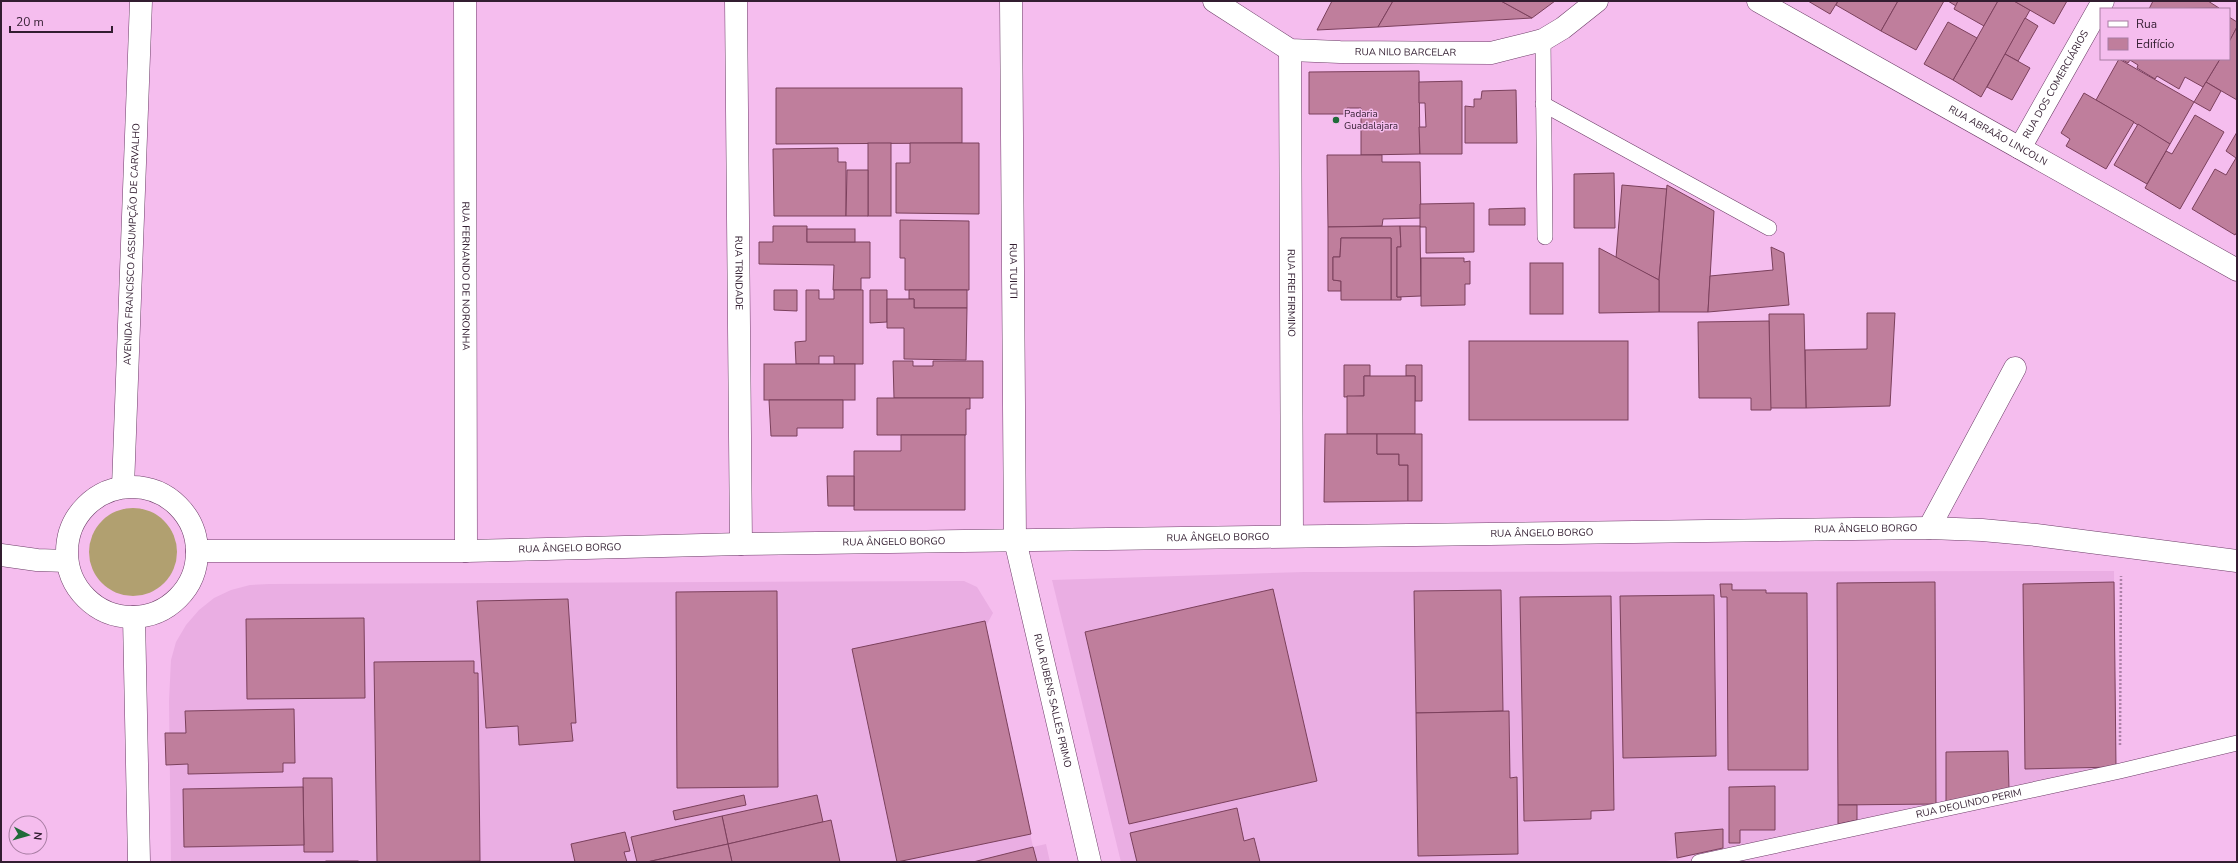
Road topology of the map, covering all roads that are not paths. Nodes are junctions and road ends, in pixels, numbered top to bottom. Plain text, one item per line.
1 (141, 1) edge
2 (465, 1) edge
3 (736, 1) edge
4 (1011, 1) edge
5 (1214, 1) edge
6 (1597, 1) edge
7 (1758, 1) edge
8 (2104, 1) edge
9 (1543, 40) junction
10 (1290, 50) junction
11 (1543, 104) junction
12 (2020, 148) junction
13 (1769, 228) dead end
14 (1545, 237) dead end
15 (2237, 270) edge
16 (2015, 368) dead end
17 (123, 487) junction
18 (1928, 528) junction
19 (1292, 536) junction
20 (1015, 540) junction
21 (741, 544) junction
22 (197, 551) junction
23 (466, 551) junction
24 (1, 555) edge
25 (68, 561) junction
26 (2237, 561) edge
27 (134, 617) junction
28 (2237, 743) edge
29 (139, 862) edge
30 (1090, 862) edge
31 (1699, 862) edge

1 - 17 street, AVENIDA FRANCISCO ASSUMPÇÃO DE CARVALHO
2 - 23 street, RUA FERNANDO DE NORONHA
3 - 21 street, RUA TRINDADE
4 - 20 street, RUA TUIUTI
5 - 10 street
6 - 9 street, RUA NILO BARCELAR
7 - 12 street, RUA ABRAÃO LINCOLN
8 - 12 street, RUA DOS COMERCIÁRIOS
9 - 10 street, RUA NILO BARCELAR
9 - 11 lane
10 - 19 street, RUA FREI FIRMINO
11 - 13 lane
11 - 14 lane
12 - 15 street, RUA ABRAÃO LINCOLN
16 - 18 street
17 - 22 street
17 - 25 street
18 - 19 street, RUA ÂNGELO BORGO
18 - 26 street, RUA ÂNGELO BORGO
19 - 20 street, RUA ÂNGELO BORGO
20 - 21 street, RUA ÂNGELO BORGO
20 - 30 street, RUA RUBENS SALLES PRIMO
21 - 23 street, RUA ÂNGELO BORGO
22 - 23 street, RUA ÂNGELO BORGO
22 - 27 street
24 - 25 street
25 - 27 street
27 - 29 street
28 - 31 lane, RUA DEOLINDO PERIM

